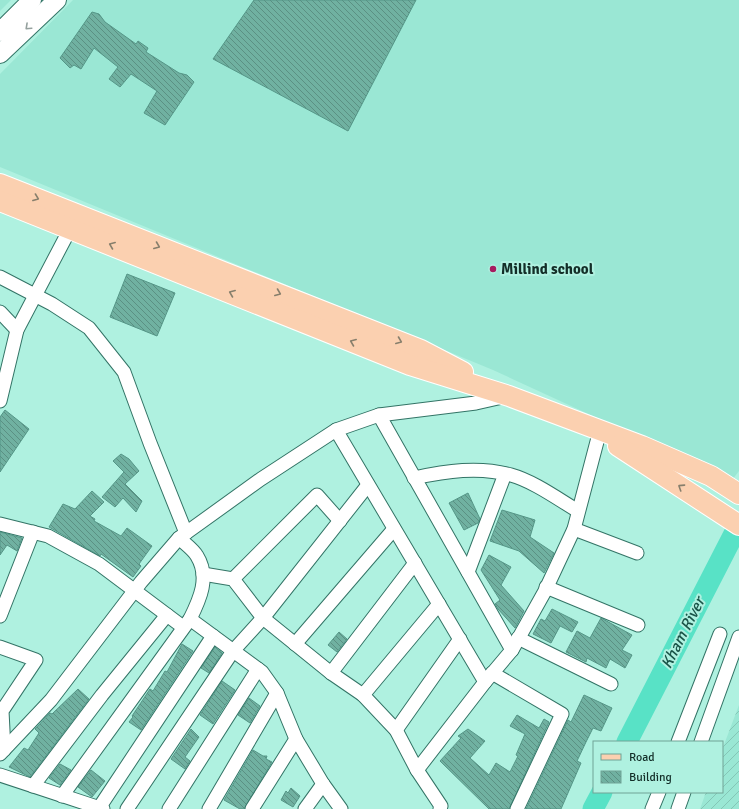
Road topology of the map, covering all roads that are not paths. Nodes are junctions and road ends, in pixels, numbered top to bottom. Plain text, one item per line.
1 (31, 0) edge
2 (57, 0) edge
3 (0, 32) edge
4 (0, 54) edge
5 (0, 184) edge
6 (0, 200) edge
7 (70, 229) junction
8 (0, 277) edge
9 (36, 295) junction
10 (0, 312) edge
11 (17, 330) junction
12 (509, 396) junction
13 (0, 401) edge
14 (379, 415) junction
15 (591, 429) junction
16 (336, 430) junction
17 (505, 474) junction
18 (414, 478) junction
19 (368, 485) junction
20 (739, 494) edge
21 (578, 511) junction
22 (340, 521) junction
23 (0, 524) edge
24 (739, 525) edge
25 (394, 529) junction
26 (574, 529) junction
27 (33, 532) junction
28 (182, 535) junction
29 (637, 554) dead end
30 (414, 563) junction
31 (468, 572) junction
32 (203, 574) junction
33 (233, 579) junction
34 (546, 587) junction
35 (134, 591) junction
36 (439, 604) junction
37 (167, 615) junction
38 (0, 616) edge
39 (263, 618) junction
40 (187, 623) junction
41 (638, 625) dead end
42 (720, 634) dead end
43 (213, 636) junction
44 (739, 637) edge
45 (518, 638) junction
46 (460, 640) junction
47 (295, 644) junction
48 (0, 647) edge
49 (512, 650) junction
50 (233, 651) junction
51 (258, 669) junction
52 (331, 673) junction
53 (489, 678) junction
54 (611, 684) dead end
55 (277, 693) junction
56 (363, 695) junction
57 (396, 730) junction
58 (296, 739) junction
59 (678, 741) edge
60 (702, 741) edge
61 (2, 752) edge
62 (417, 770) junction
63 (0, 775) edge
64 (323, 784) junction
65 (33, 786) junction
66 (659, 793) edge
67 (684, 793) edge
68 (62, 796) junction
69 (96, 808) edge
70 (127, 809) edge
71 (169, 809) edge
72 (209, 809) edge
73 (252, 809) edge
74 (305, 809) edge
75 (341, 809) edge
76 (440, 809) edge
77 (517, 809) edge
78 (652, 809) edge
79 (678, 809) edge

1 - 3 street
2 -> 4 street
5 -> 12 main road
6 - 7 main road
7 - 9 street
12 -> 7 main road
8 - 9 street
9 - 11 street
9 - 28 street
10 - 11 street
11 - 13 street
12 - 14 street
12 - 15 main road
14 - 16 street
14 - 18 street
15 - 20 main road
15 - 21 street
24 -> 15 main road
16 - 19 street
16 - 28 street
17 - 18 street
17 - 21 street
17 - 31 street
18 - 31 street
19 - 22 street
19 - 25 street
21 - 26 street
22 - 33 street
22 - 39 street
23 - 27 street
25 - 30 street
25 - 47 street
26 - 29 street
26 - 34 street
27 - 35 street
27 - 38 street
28 - 32 street
28 - 35 street
30 - 36 street
30 - 52 street
31 - 49 street
32 - 33 street
32 - 40 street
33 - 39 street
34 - 41 street
34 - 45 street
35 - 37 street
35 - 61 street
36 - 46 street
36 - 56 street
37 - 40 street
37 - 65 street
39 - 47 street
39 - 50 street
40 - 43 street
40 - 68 street
42 - 59 street
43 - 50 street
43 - 69 street
44 - 60 street
45 - 49 street
45 - 54 street
46 - 53 street
46 - 57 street
47 - 52 street
48 - 61 street
49 - 53 street
50 - 51 street
50 - 70 street
51 - 55 street
51 - 71 street
52 - 56 street
53 - 62 street
53 - 77 street
55 - 58 street
55 - 72 street
56 - 57 street
57 - 62 street
58 - 64 street
58 - 73 street
62 - 76 street
63 - 65 street
64 - 74 street
64 - 75 street
65 - 68 street
66 - 78 street
67 - 79 street
68 - 69 street

